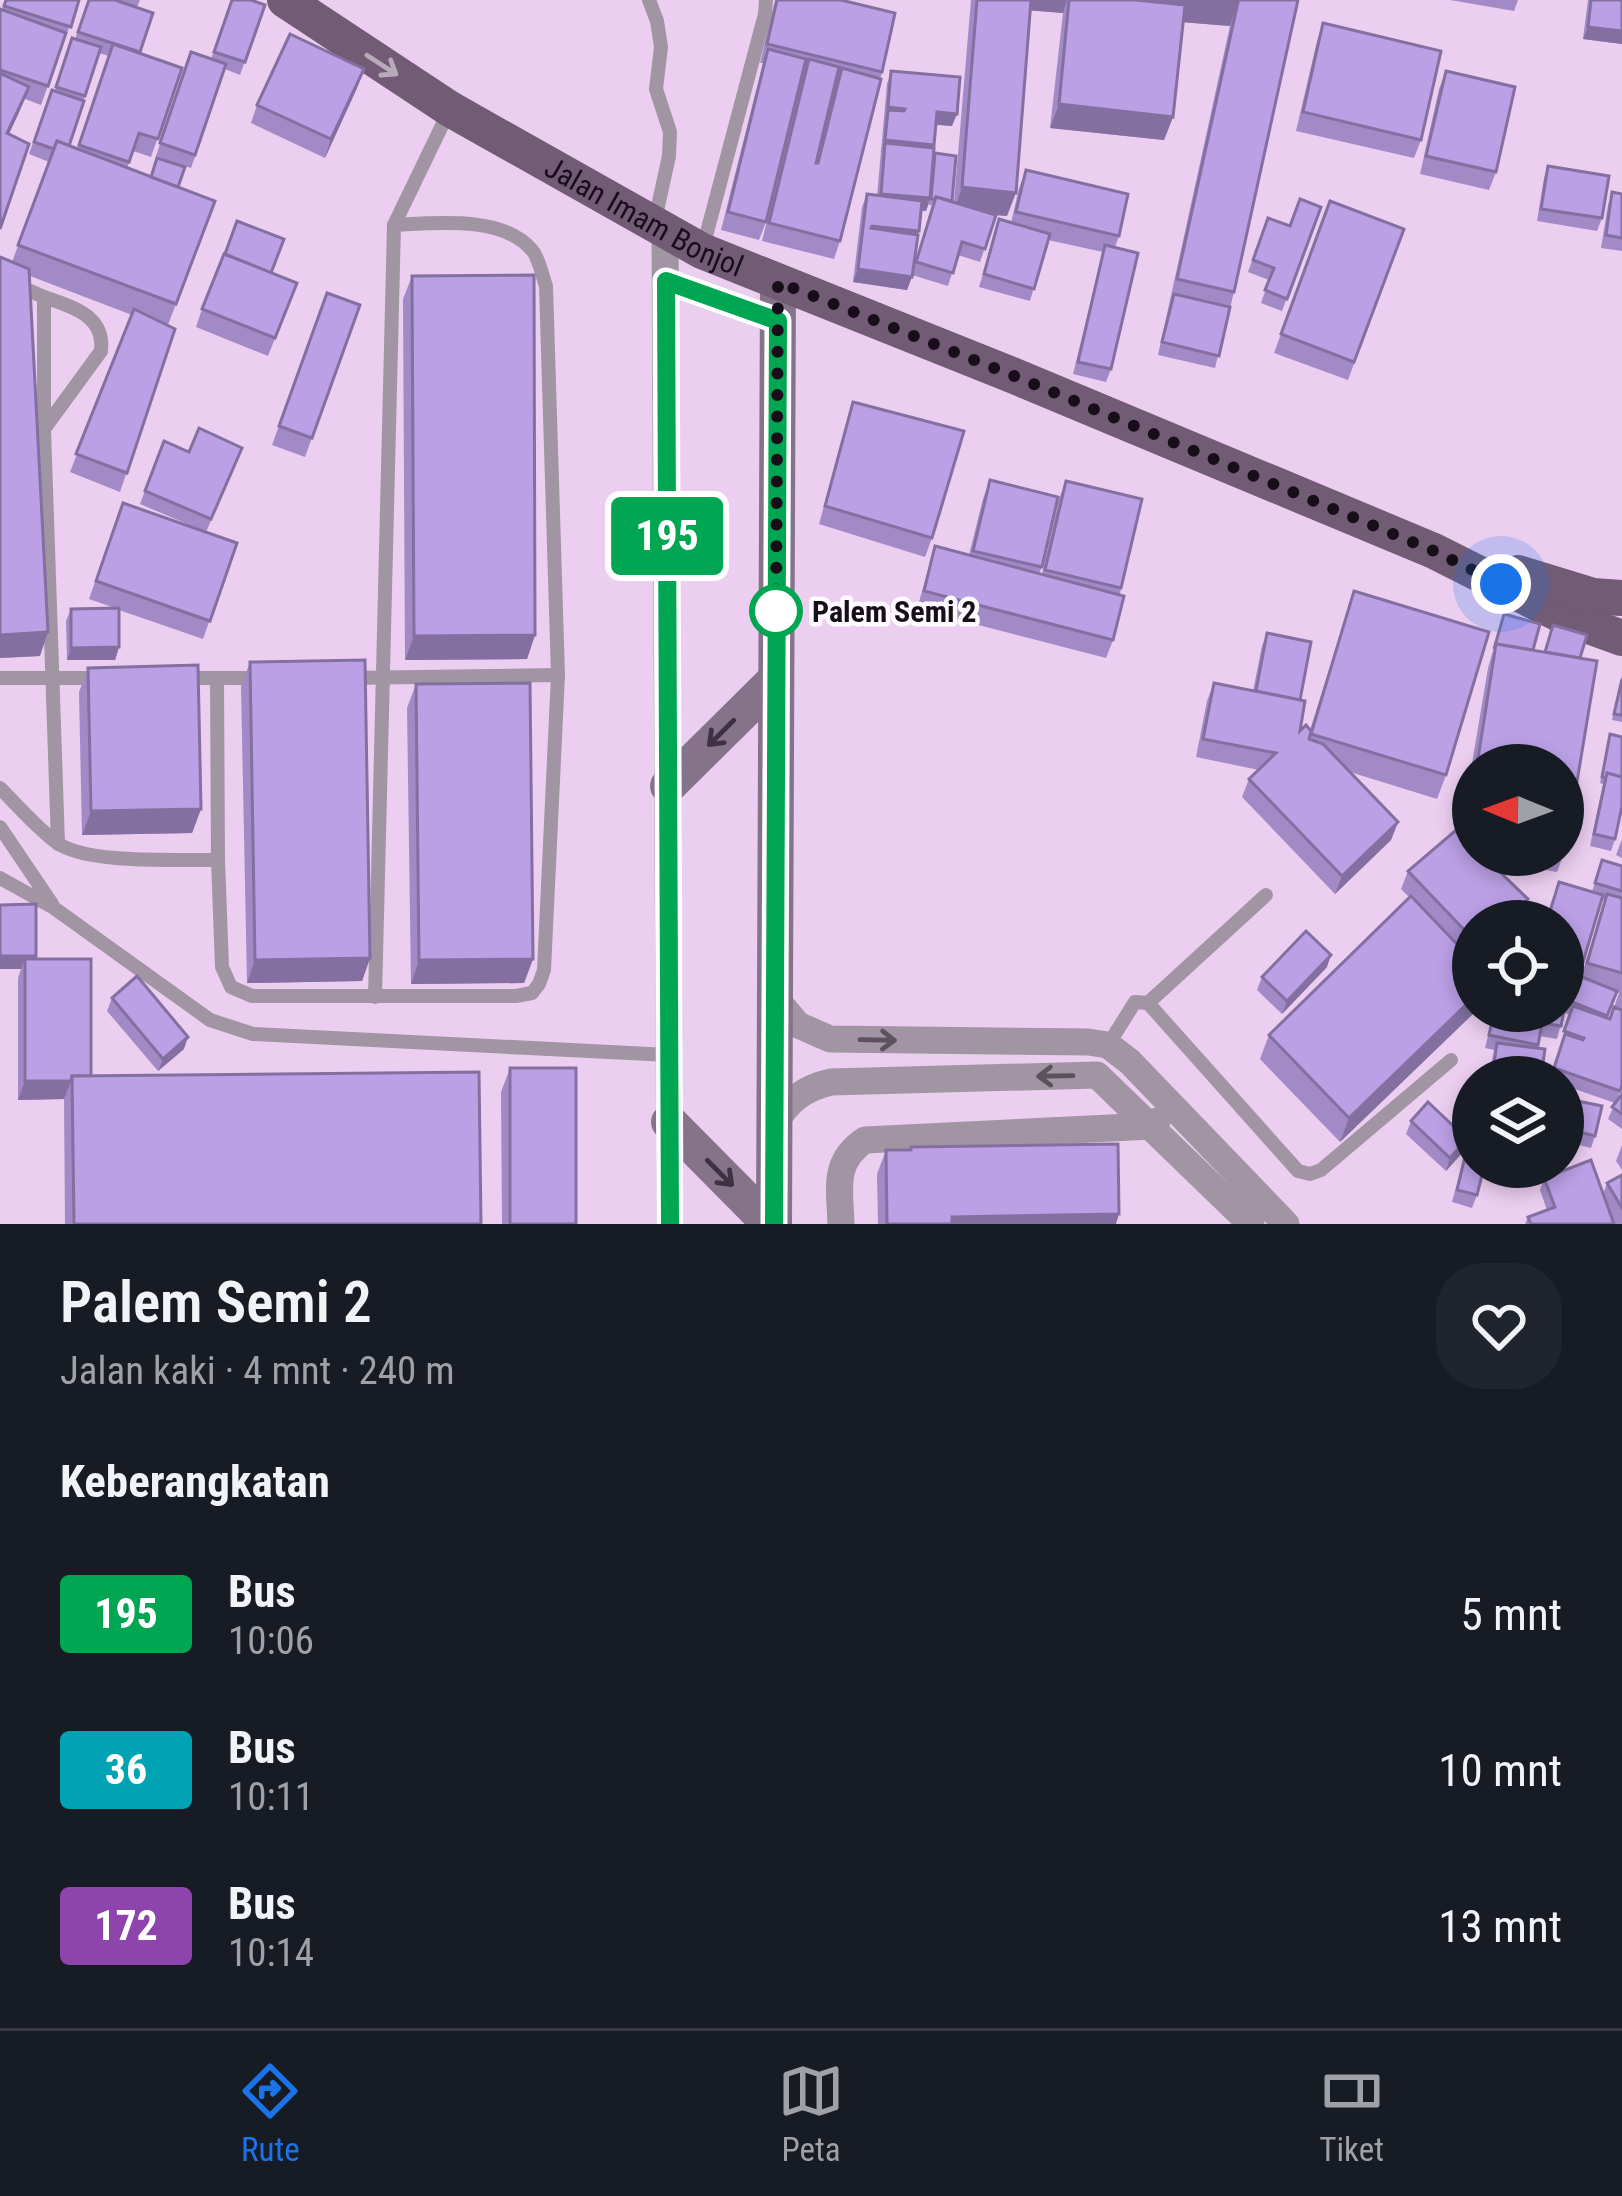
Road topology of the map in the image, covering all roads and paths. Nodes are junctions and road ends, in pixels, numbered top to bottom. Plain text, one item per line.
1 (285, 0) edge
2 (649, 0) edge
3 (766, 0) edge
4 (450, 110) junction
5 (394, 225) junction
6 (659, 228) junction
7 (702, 250) junction
8 (0, 278) edge
9 (666, 281) junction
10 (778, 282) junction
11 (44, 297) junction
12 (778, 321) junction
13 (44, 429) junction
14 (1434, 551) junction
15 (1622, 598) edge
16 (1622, 638) edge
17 (558, 675) junction
18 (0, 678) edge
19 (52, 678) junction
20 (123, 678) edge
21 (170, 678) edge
22 (217, 678) junction
23 (265, 678) edge
24 (337, 678) edge
25 (385, 678) junction
26 (775, 680) junction
27 (668, 786) junction
28 (0, 788) edge
29 (0, 827) edge
30 (58, 844) junction
31 (218, 860) junction
32 (0, 878) edge
33 (1266, 895) dead end
34 (55, 908) junction
35 (375, 997) junction
36 (776, 999) junction
37 (1148, 1003) junction
38 (1108, 1045) junction
39 (669, 1055) junction
40 (1450, 1060) dead end
41 (1173, 1105) junction
42 (669, 1122) junction
43 (774, 1124) junction
44 (1152, 1126) junction
45 (670, 1224) edge
46 (772, 1224) edge
47 (841, 1224) edge
48 (1251, 1224) edge
49 (1286, 1224) edge

1 -> 4 main road, Jalan Imam Bonjol
2 - 6 lane
3 - 7 lane
4 - 5 lane
4 - 6 main road, Jalan Imam Bonjol
5 - 17 lane
5 - 25 lane
6 - 7 main road, Jalan Imam Bonjol
6 - 9 street
7 - 10 main road, Jalan Imam Bonjol
8 - 11 lane
9 - 12 street
9 - 27 street
10 - 12 street
10 - 14 main road, Jalan Imam Bonjol
11 - 13 lane
11 - 13 lane
12 - 26 street
13 - 19 lane
14 - 15 main road
14 - 16 main road, Jalan Imam Bonjol
17 - 25 lane
17 - 35 lane
18 - 19 lane
19 - 20 lane
19 - 30 lane
21 - 22 lane
22 - 23 lane
22 - 31 lane
24 - 25 lane
25 - 35 lane
26 -> 27 street
26 - 36 street
27 - 39 street
28 - 30 lane
29 - 34 lane
30 - 31 lane
31 - 35 lane
32 - 34 lane
33 - 37 lane
34 - 39 lane
36 -> 38 street
36 - 43 street
37 - 38 lane
37 - 40 lane
38 - 41 street
39 - 42 street
41 - 44 street
41 - 49 street
42 - 45 street
42 -> 46 street
44 -> 43 street
43 - 46 street
44 - 47 street
44 - 48 street

